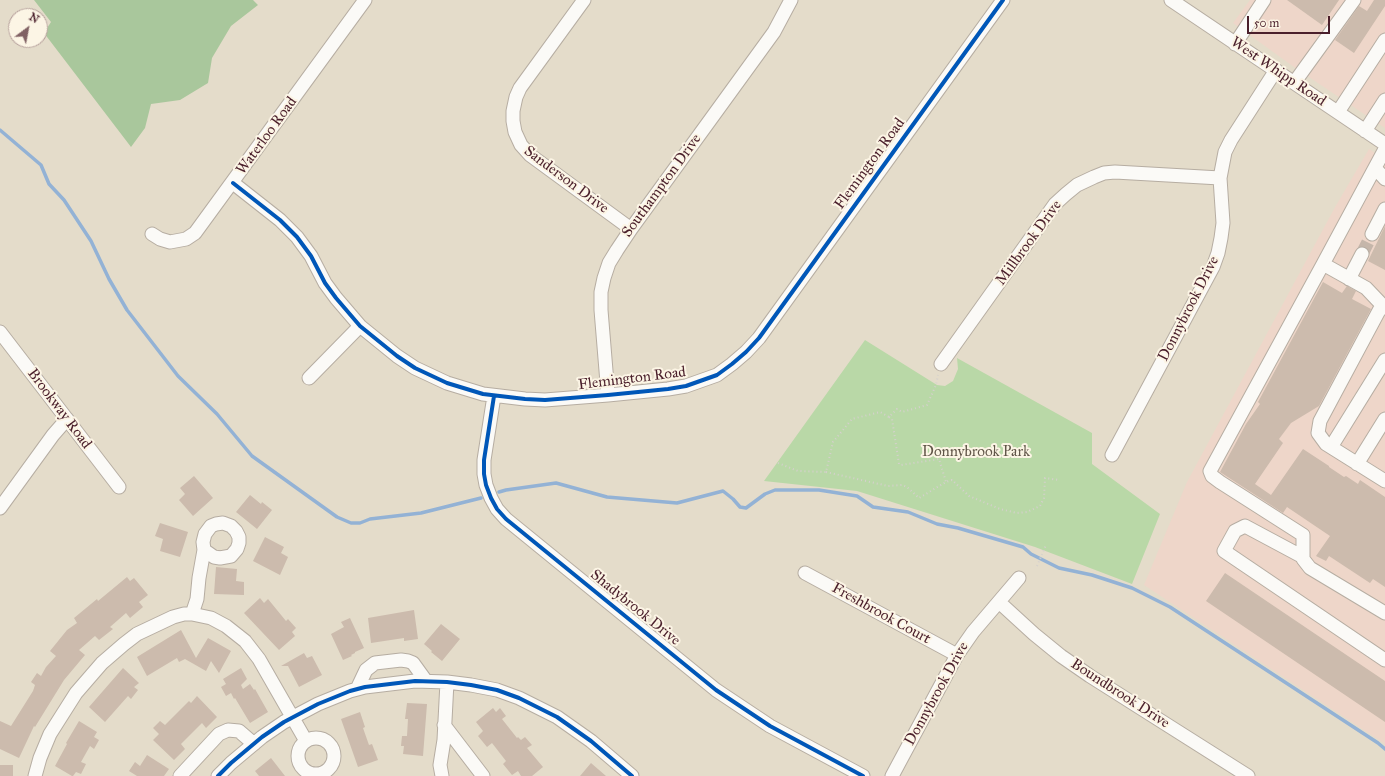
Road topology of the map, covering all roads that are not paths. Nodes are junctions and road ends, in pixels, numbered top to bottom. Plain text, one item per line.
1 (365, 0) edge
2 (584, 0) edge
3 (791, 0) edge
4 (1003, 0) edge
5 (1171, 0) edge
6 (1264, 0) edge
7 (1354, 0) edge
8 (1385, 40) edge
9 (1235, 44) junction
10 (1276, 70) junction
11 (1294, 83) junction
12 (1385, 100) edge
13 (1338, 112) junction
14 (1365, 131) junction
15 (1385, 144) edge
16 (1385, 148) edge
17 (1374, 168) junction
18 (1220, 178) junction
19 (1385, 179) edge
20 (233, 183) junction
21 (1385, 209) edge
22 (632, 229) junction
23 (152, 234) dead end
24 (1372, 234) tunnel mouth
25 (1362, 254) tunnel mouth
26 (1323, 264) junction
27 (1349, 279) junction
28 (1384, 306) edge
29 (360, 326) junction
30 (0, 332) edge
31 (1385, 360) edge
32 (941, 364) road end
33 (309, 378) dead end
34 (608, 395) junction
35 (494, 396) junction
36 (66, 419) junction
37 (1385, 419) edge
38 (1331, 447) junction
39 (1112, 455) dead end
40 (1357, 464) junction
41 (1385, 481) edge
42 (118, 487) dead end
43 (0, 508) edge
44 (204, 550) dead end
45 (1303, 558) junction
46 (805, 573) dead end
47 (1019, 578) dead end
48 (999, 602) junction
49 (1385, 613) edge
50 (192, 614) junction
51 (957, 655) junction
52 (1385, 660) edge
53 (426, 681) junction
54 (447, 682) junction
55 (357, 689) junction
56 (292, 718) junction
57 (444, 725) junction
58 (306, 741) dead end
59 (254, 744) junction
60 (35, 776) edge
61 (180, 776) edge
62 (218, 776) edge
63 (442, 776) edge
64 (482, 776) edge
65 (632, 776) edge
66 (863, 776) edge
67 (892, 776) edge
68 (1248, 776) edge

1 - 20 street, Waterloo Road
2 - 22 street, Sanderson Drive
3 - 22 street, Southampton Drive
4 - 34 street, Flemington Road
5 - 9 street, West Whipp Road
6 - 9 street
7 - 11 street
8 - 13 street
9 - 10 street, West Whipp Road
10 - 11 street, West Whipp Road
10 - 18 street, Donnybrook Drive
11 - 13 street, West Whipp Road
12 - 14 street
13 - 14 street, West Whipp Road
14 - 15 street, West Whipp Road
16 - 17 street
17 - 19 street
17 - 26 street
18 - 32 street, Millbrook Drive
18 - 39 street, Donnybrook Drive
20 - 23 street, Waterloo Road
20 - 29 street, Flemington Road
21 - 24 street
22 - 34 street, Southampton Drive
25 - 27 street
26 - 27 street
26 - 45 street
27 - 28 street
28 - 38 street
29 - 33 street
29 - 35 street, Flemington Road
30 - 36 street, Brookway Road
31 - 38 street
34 - 35 street, Flemington Road
35 - 66 street, Shadybrook Drive
36 - 42 street, Brookway Road
36 - 43 street
37 - 40 street
38 - 40 street
40 - 41 street
44 - 50 street
45 - 49 street
45 - 52 street
46 - 51 street, Freshbrook Court
47 - 48 street, Donnybrook Drive
48 - 51 street, Donnybrook Drive
48 - 68 street, Boundbrook Drive
50 - 56 street
50 - 60 street
51 - 67 street, Donnybrook Drive
53 - 54 street
53 - 55 street
53 - 55 street
54 - 57 street
54 - 65 street
55 - 56 street
56 - 58 street
56 - 59 street
57 - 63 street
57 - 64 street
59 - 61 street
59 - 62 street

